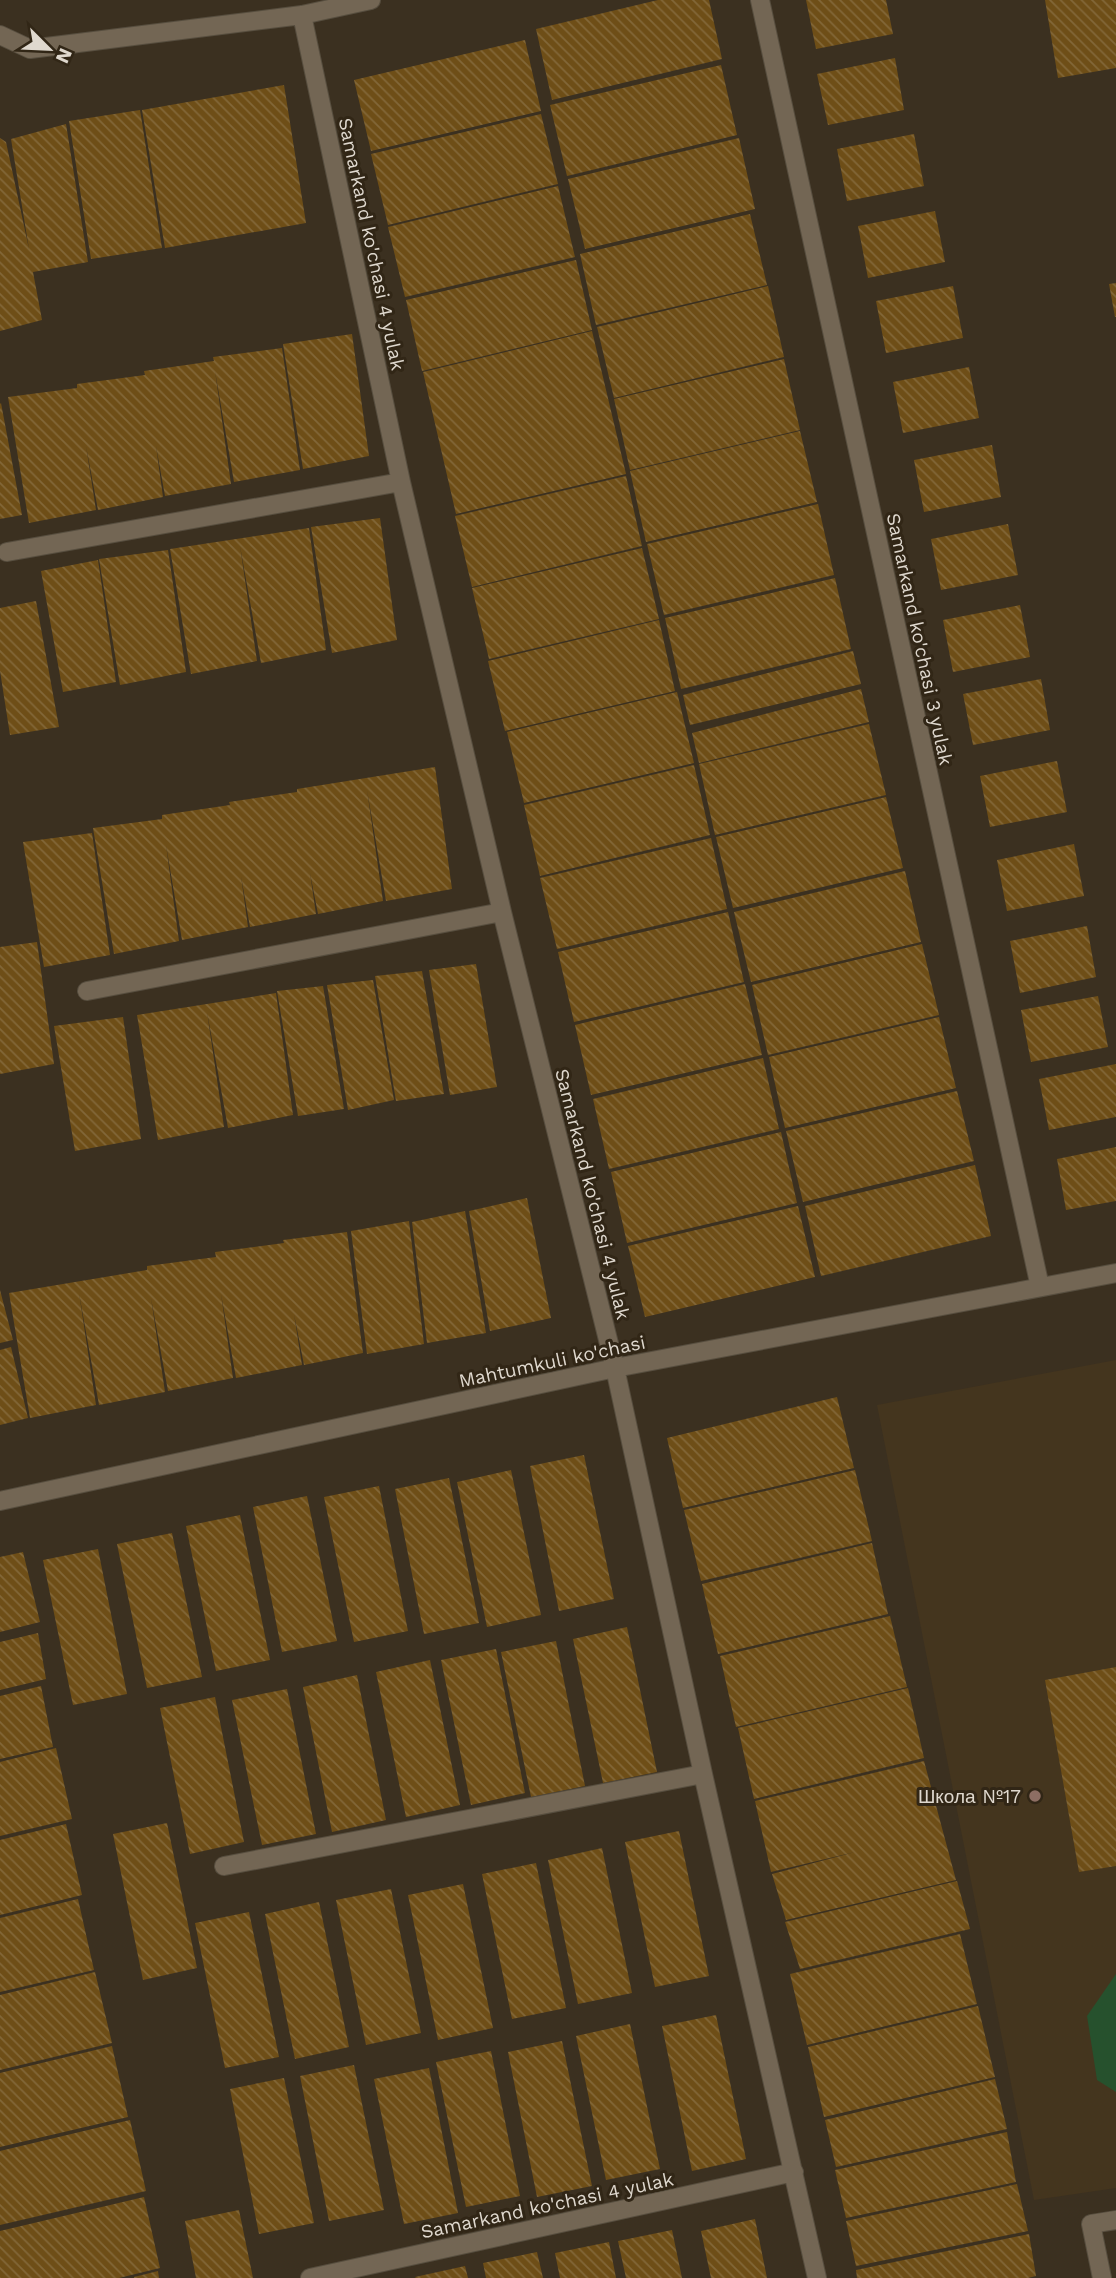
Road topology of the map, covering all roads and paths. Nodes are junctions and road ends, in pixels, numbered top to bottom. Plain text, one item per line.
1 (371, 0) edge
2 (760, 0) edge
3 (302, 15) junction
4 (0, 35) edge
5 (401, 482) junction
6 (7, 552) dead end
7 (502, 912) junction
8 (87, 991) dead end
9 (1116, 1273) edge
10 (1040, 1287) junction
11 (615, 1368) junction
12 (0, 1501) edge
13 (703, 1774) junction
14 (224, 1866) dead end
15 (794, 2172) junction
16 (1116, 2220) edge
17 (310, 2278) edge
18 (817, 2278) edge
19 (1102, 2278) edge

1 - 3 street
2 - 10 street, Samarkand ko'chasi 3 yulak
3 - 4 street
3 - 5 street, Samarkand ko'chasi 4 yulak
5 - 6 street
5 - 7 street, Samarkand ko'chasi 4 yulak
7 - 8 street
7 - 11 street, Samarkand ko'chasi 4 yulak
9 - 10 street, Mahtumkuli ko'chasi
10 - 11 street, Mahtumkuli ko'chasi
11 - 12 street, Mahtumkuli ko'chasi
11 - 13 street, Samarkand ko'chasi 4 yulak
13 - 14 street
13 - 15 street, Samarkand ko'chasi 4 yulak
15 - 17 street, Samarkand ko'chasi 4 yulak
15 - 18 street, Samarkand ko'chasi 4 yulak
16 - 19 street

